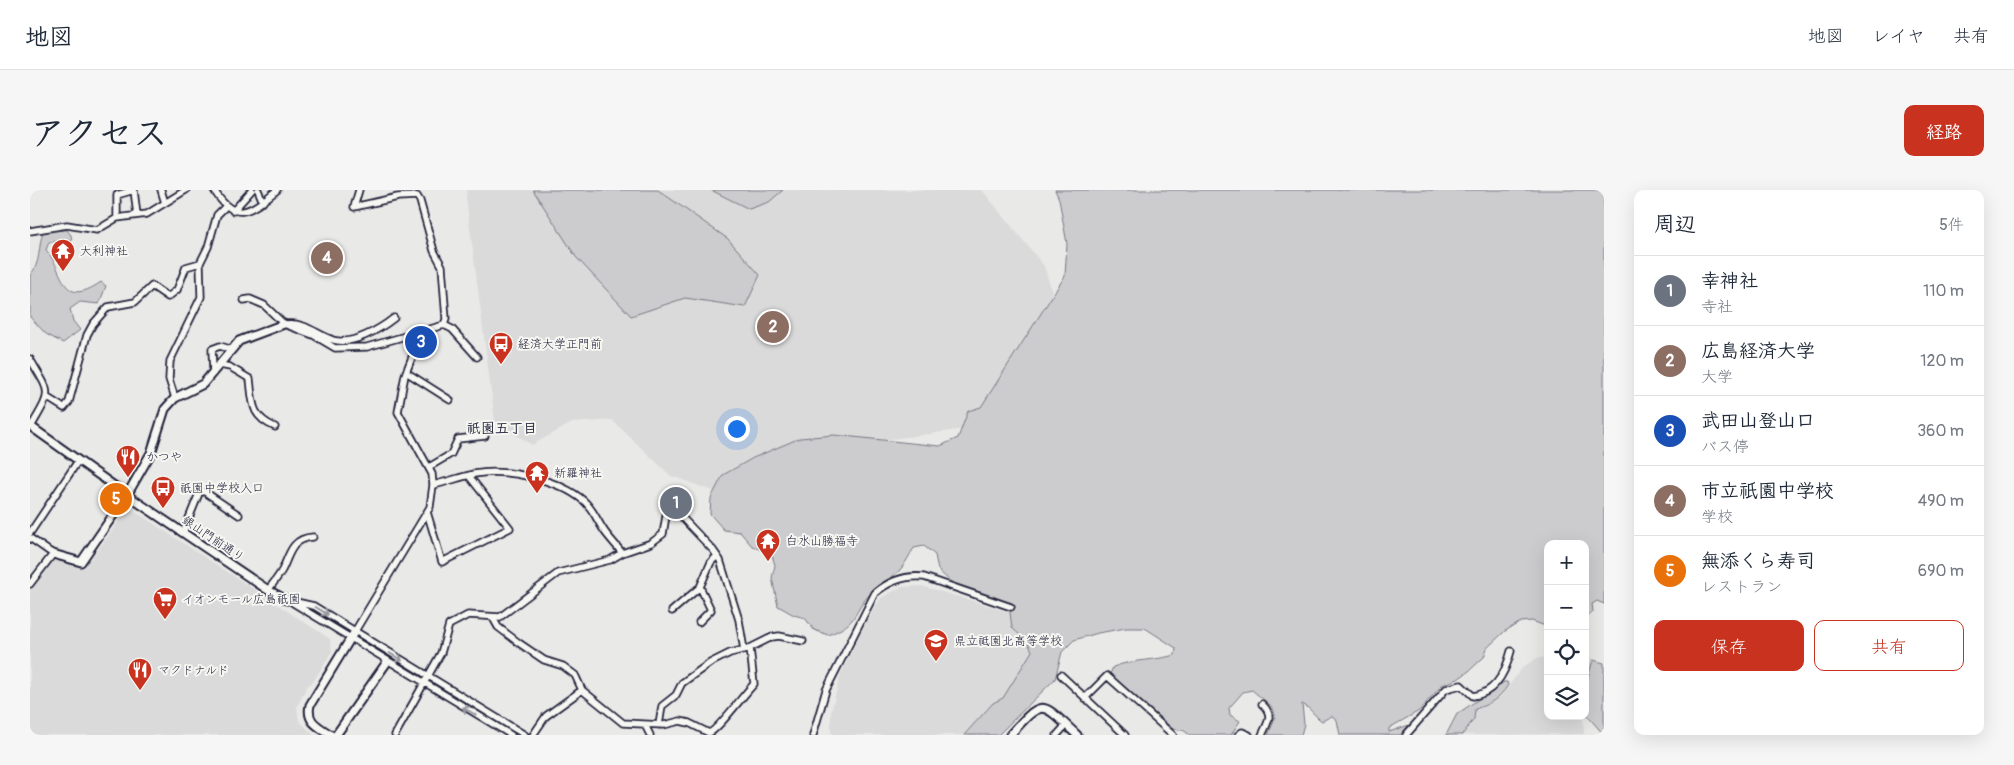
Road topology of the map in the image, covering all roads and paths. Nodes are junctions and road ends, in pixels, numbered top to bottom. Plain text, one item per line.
1 (111, 190) edge
2 (134, 190) edge
3 (161, 190) edge
4 (186, 190) edge
5 (214, 190) edge
6 (252, 190) edge
7 (258, 190) edge
8 (277, 190) edge
9 (359, 190) edge
10 (117, 195) junction
11 (262, 202) junction
12 (165, 203) junction
13 (225, 207) junction
14 (233, 211) junction
15 (137, 215) junction
16 (117, 218) junction
17 (30, 231) edge
18 (200, 263) junction
19 (244, 300) dead end
20 (394, 318) dead end
21 (284, 324) junction
22 (444, 325) junction
23 (422, 332) junction
24 (230, 350) junction
25 (477, 357) dead end
26 (30, 360) edge
27 (220, 365) junction
28 (406, 372) junction
29 (213, 375) junction
30 (48, 398) junction
31 (175, 398) junction
32 (450, 400) dead end
33 (30, 427) edge
34 (275, 427) dead end
35 (485, 436) dead end
36 (78, 461) junction
37 (429, 467) junction
38 (469, 476) junction
39 (433, 485) junction
40 (127, 495) junction
41 (427, 512) junction
42 (239, 515) dead end
43 (30, 533) edge
44 (183, 533) junction
45 (313, 537) dead end
46 (30, 538) edge
47 (622, 553) junction
48 (53, 554) junction
49 (717, 556) junction
50 (30, 584) edge
51 (700, 587) junction
52 (268, 590) junction
53 (287, 600) junction
54 (1011, 607) dead end
55 (672, 610) dead end
56 (493, 618) junction
57 (699, 622) dead end
58 (355, 631) junction
59 (350, 639) junction
60 (802, 641) dead end
61 (747, 649) junction
62 (1511, 651) dead end
63 (387, 662) junction
64 (1061, 675) dead end
65 (427, 676) junction
66 (423, 684) junction
67 (582, 690) junction
68 (1085, 698) junction
69 (1262, 704) dead end
70 (645, 725) junction
71 (658, 725) junction
72 (1066, 725) junction
73 (331, 735) edge
74 (336, 735) edge
75 (395, 735) edge
76 (511, 735) edge
77 (525, 735) edge
78 (533, 735) edge
79 (650, 735) edge
80 (813, 735) edge
81 (1010, 735) edge
82 (1057, 735) edge
83 (1077, 735) edge
84 (1125, 735) edge
85 (1172, 735) edge
86 (1238, 735) edge
87 (1249, 735) edge
88 (1262, 735) edge
89 (1406, 735) edge

1 - 10 street
2 - 10 street
2 - 15 street
3 - 12 street
4 - 12 street
5 - 13 street
6 - 14 street
7 - 11 street
8 - 11 street
9 - 22 street
10 - 16 street
11 - 14 street
12 - 15 street
13 - 14 street
13 - 18 street
15 - 16 street
16 - 17 street
18 - 30 street
18 - 31 street
19 - 21 street
20 - 21 street
21 - 23 street
21 - 24 street
22 - 23 street
22 - 25 street
23 - 28 street
24 - 27 street
24 - 29 street
26 - 30 street
27 - 29 street
27 - 34 street
28 - 32 street
28 - 37 street
29 - 31 street
30 - 33 street
31 - 40 street
33 - 36 street, 銀山門前通り
35 - 37 street
36 - 40 street, 銀山門前通り
36 - 43 street
37 - 39 street
38 - 39 street
38 - 41 street
38 - 47 street
39 - 41 street
40 - 44 street, 銀山門前通り
40 - 48 street
41 - 58 street
42 - 44 street
44 - 52 street, 銀山門前通り
45 - 52 street
46 - 48 street
47 - 49 street
47 - 56 street
48 - 50 street
49 - 51 street
49 - 61 street
51 - 55 street
51 - 57 street
52 - 53 street, 銀山門前通り
53 -> 58 street
53 - 59 street, 銀山門前通り
54 - 80 street
56 - 65 street
56 - 67 street
58 - 59 street
58 -> 65 street
59 - 63 street, 銀山門前通り
59 - 73 street
60 - 61 street
61 - 71 street
61 - 71 street
62 - 89 street
63 - 66 street, 銀山門前通り
63 - 74 street
64 - 68 street
65 - 66 street
65 - 77 street
66 - 75 street
76 -> 66 street, 銀山門前通り
67 - 70 street
67 - 78 street
68 - 84 street
68 - 85 street
69 - 88 street
70 - 71 street
70 - 79 street
72 - 81 street
72 - 82 street
72 - 83 street
86 - 87 street

